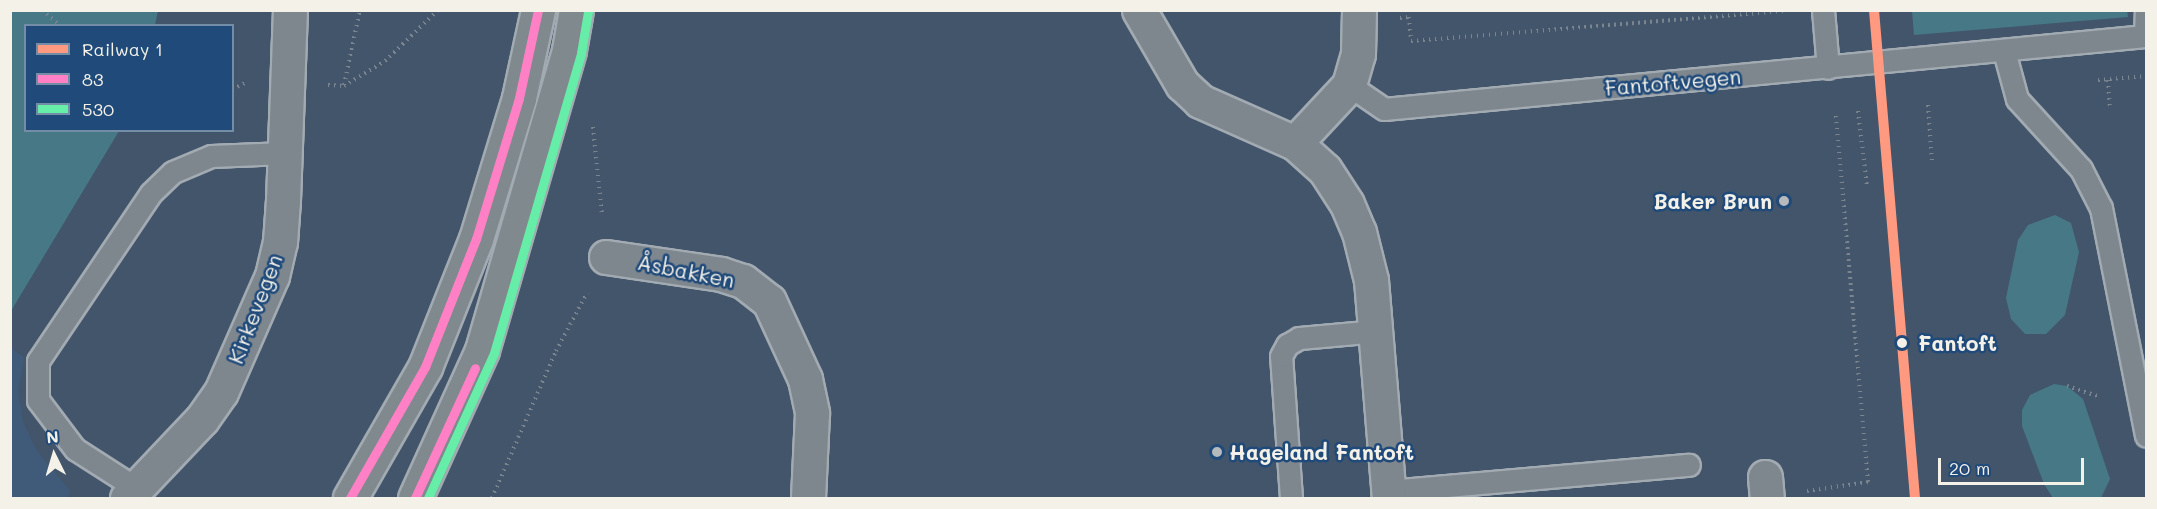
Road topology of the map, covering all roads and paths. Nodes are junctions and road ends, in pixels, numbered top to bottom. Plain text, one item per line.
1 (42, 10) edge
2 (290, 10) edge
3 (360, 10) edge
4 (438, 10) edge
5 (538, 10) edge
6 (576, 10) edge
7 (1139, 10) edge
8 (1792, 10) edge
9 (1823, 10) edge
10 (2146, 10) edge
11 (1360, 16) edge
12 (59, 24) edge
13 (2146, 36) edge
14 (2004, 51) junction
15 (1828, 68) junction
16 (2146, 76) edge
17 (2108, 80) junction
18 (2085, 81) dead end
19 (287, 83) junction
20 (1349, 85) junction
21 (344, 86) junction
22 (1928, 105) dead end
23 (2110, 110) dead end
24 (1858, 111) dead end
25 (1836, 113) dead end
26 (1295, 143) junction
27 (285, 153) junction
28 (1932, 161) dead end
29 (1867, 187) dead end
30 (606, 257) dead end
31 (1378, 331) junction
32 (2146, 436) edge
33 (1689, 465) dead end
34 (1766, 491) edge
35 (132, 493) edge
36 (1389, 495) edge
37 (350, 498) edge
38 (415, 498) edge
39 (808, 498) edge
40 (1291, 498) edge

1 - 12 path
2 - 19 street, Kirkevegen
3 - 21 path
4 - 21 path
5 - 37 main road
6 - 38 main road
7 - 26 street
8 - 11 path
9 - 15 lane
10 - 13 lane
11 - 20 street
13 - 14 lane, Fantoftvegen
14 - 15 lane, Fantoftvegen
14 - 32 lane
15 - 20 lane, Fantoftvegen
16 - 17 path
17 - 18 path
17 - 23 path
19 - 21 path
19 - 27 street, Kirkevegen
20 - 26 street
22 - 28 path
24 - 29 path
25 - 34 path
26 - 31 street
27 - 35 street, Kirkevegen
27 - 35 lane
30 - 39 street, Åsbakken
31 - 36 street
31 - 40 lane
33 - 36 lane

